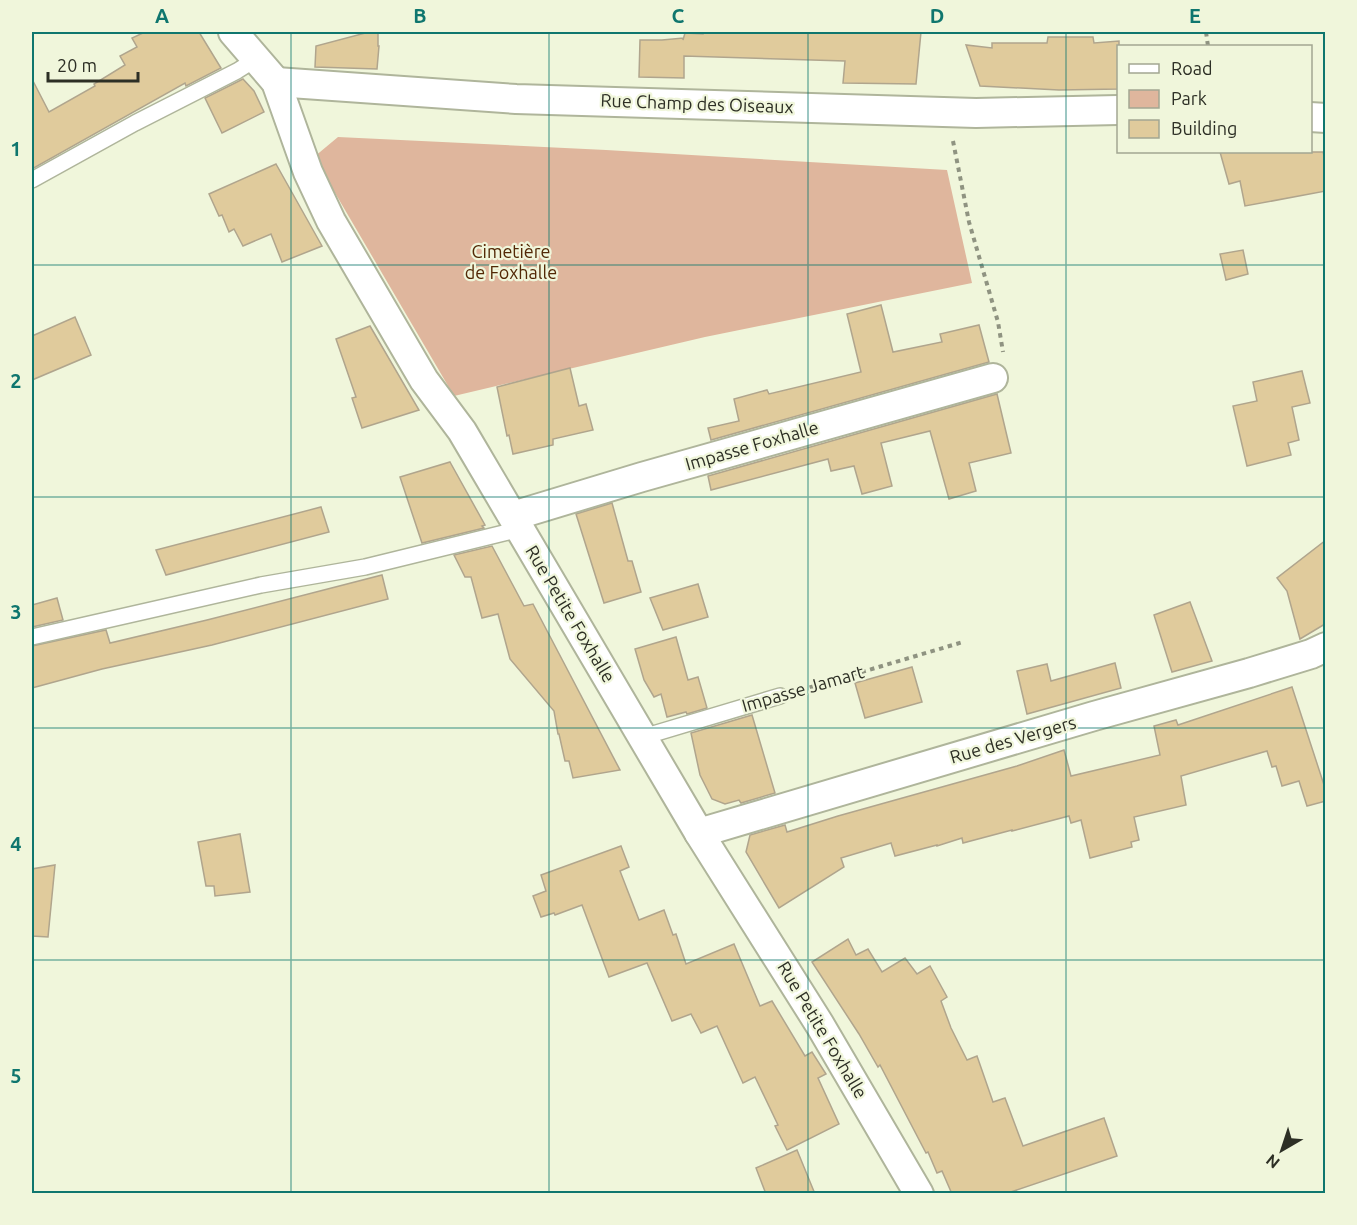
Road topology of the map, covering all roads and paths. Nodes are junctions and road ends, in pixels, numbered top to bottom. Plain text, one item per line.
1 (233, 32) edge
2 (256, 59) junction
3 (276, 82) junction
4 (1117, 110) edge
5 (951, 112) junction
6 (32, 180) edge
7 (993, 378) joint
8 (516, 523) junction
9 (32, 637) edge
10 (963, 642) dead end
11 (1326, 647) edge
12 (780, 696) joint
13 (643, 737) junction
14 (699, 833) junction
15 (919, 1194) edge

1 - 2 street, Rue Petite Foxhalle
2 - 3 street, Rue Petite Foxhalle
2 - 6 lane
3 - 5 street, Rue Champ des Oiseaux
3 - 8 street, Rue Petite Foxhalle
4 - 5 street, Rue Champ des Oiseaux
5 - 7 path
7 - 8 street, Impasse Foxhalle
8 - 9 lane
8 - 13 street, Rue Petite Foxhalle
10 - 12 path, Impasse Jamart
11 - 14 street, Rue des Vergers
12 - 13 lane, Impasse Jamart
13 - 14 street, Rue Petite Foxhalle
14 - 15 street, Rue Petite Foxhalle

